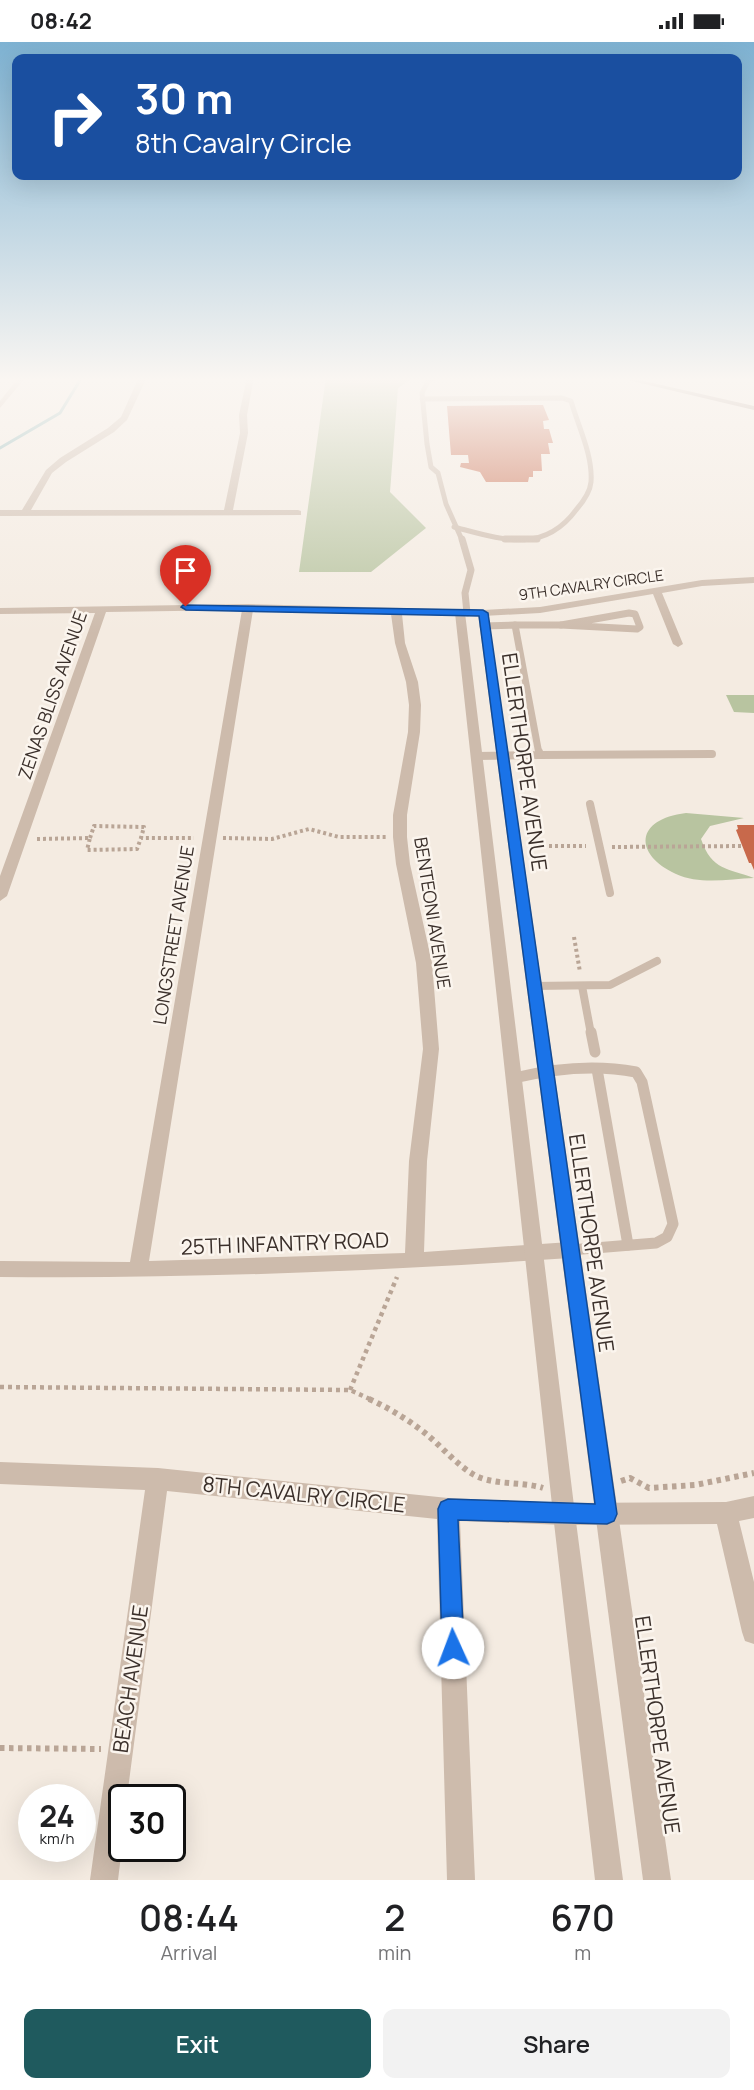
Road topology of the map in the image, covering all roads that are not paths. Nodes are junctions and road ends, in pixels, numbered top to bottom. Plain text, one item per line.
1 (60, 463) edge
2 (238, 463) edge
3 (431, 463) edge
4 (587, 463) edge
5 (0, 513) edge
6 (25, 513) junction
7 (228, 513) junction
8 (298, 513) dead end
9 (454, 527) junction
10 (754, 580) edge
11 (656, 590) junction
12 (248, 607) junction
13 (102, 608) junction
14 (0, 611) edge
15 (396, 611) junction
16 (473, 616) junction
17 (515, 625) junction
18 (561, 625) junction
19 (678, 644) dead end
20 (712, 754) dead end
21 (539, 755) junction
22 (477, 756) junction
23 (501, 756) junction
24 (590, 804) dead end
25 (610, 892) dead end
26 (0, 896) edge
27 (657, 961) dead end
28 (533, 986) junction
29 (582, 986) junction
30 (595, 1052) dead end
31 (597, 1069) junction
32 (545, 1070) junction
33 (514, 1078) junction
34 (628, 1245) junction
35 (570, 1250) junction
36 (534, 1253) junction
37 (414, 1261) junction
38 (0, 1269) edge
39 (138, 1270) junction
40 (0, 1473) edge
41 (158, 1479) junction
42 (754, 1507) edge
43 (448, 1509) junction
44 (726, 1513) junction
45 (564, 1514) junction
46 (607, 1514) junction
47 (754, 1632) edge
48 (104, 1880) edge
49 (461, 1880) edge
50 (609, 1880) edge
51 (657, 1880) edge

1 - 6 street
2 - 7 street
3 - 9 lane
4 - 9 lane
5 - 6 street
6 - 7 street
7 - 8 street
9 - 16 lane
10 - 11 street, 9TH CAVALRY CIRCLE
11 - 16 street, 9TH CAVALRY CIRCLE
11 - 19 street
12 - 13 street, 9TH CAVALRY CIRCLE
12 - 15 street, 9TH CAVALRY CIRCLE
12 - 39 street, LONGSTREET AVENUE
13 - 14 street, 9TH CAVALRY CIRCLE
13 - 26 street, ZENAS BLISS AVENUE
15 - 16 street, 9TH CAVALRY CIRCLE
15 - 37 street, BENTEONI AVENUE
16 - 17 lane
16 - 22 street
16 - 23 street, ELLERTHORPE AVENUE
17 - 18 lane
17 - 21 lane
18 - 18 lane
20 - 21 lane
21 - 23 lane
22 - 23 lane
22 - 33 street
23 - 28 street, ELLERTHORPE AVENUE
24 - 25 lane
27 - 29 lane
28 - 29 lane
28 - 32 street, ELLERTHORPE AVENUE
29 - 30 lane
31 - 32 lane
31 - 34 lane
31 - 34 lane
32 - 33 lane
32 - 35 street, ELLERTHORPE AVENUE
33 - 36 street
34 - 35 lane
35 - 36 street, 25TH INFANTRY ROAD
35 - 46 street, ELLERTHORPE AVENUE
36 - 37 street, 25TH INFANTRY ROAD
36 - 45 street
37 - 39 street, 25TH INFANTRY ROAD
38 - 39 street, 25TH INFANTRY ROAD
40 - 41 street, 8TH CAVALRY CIRCLE
41 - 43 street, 8TH CAVALRY CIRCLE
41 - 48 street, BEACH AVENUE
42 - 44 street, 8TH CAVALRY CIRCLE
43 - 45 street, 8TH CAVALRY CIRCLE
43 - 49 street
44 - 46 street, 8TH CAVALRY CIRCLE
44 - 47 street
45 - 46 street, 8TH CAVALRY CIRCLE
45 - 50 street
46 - 51 street, ELLERTHORPE AVENUE

